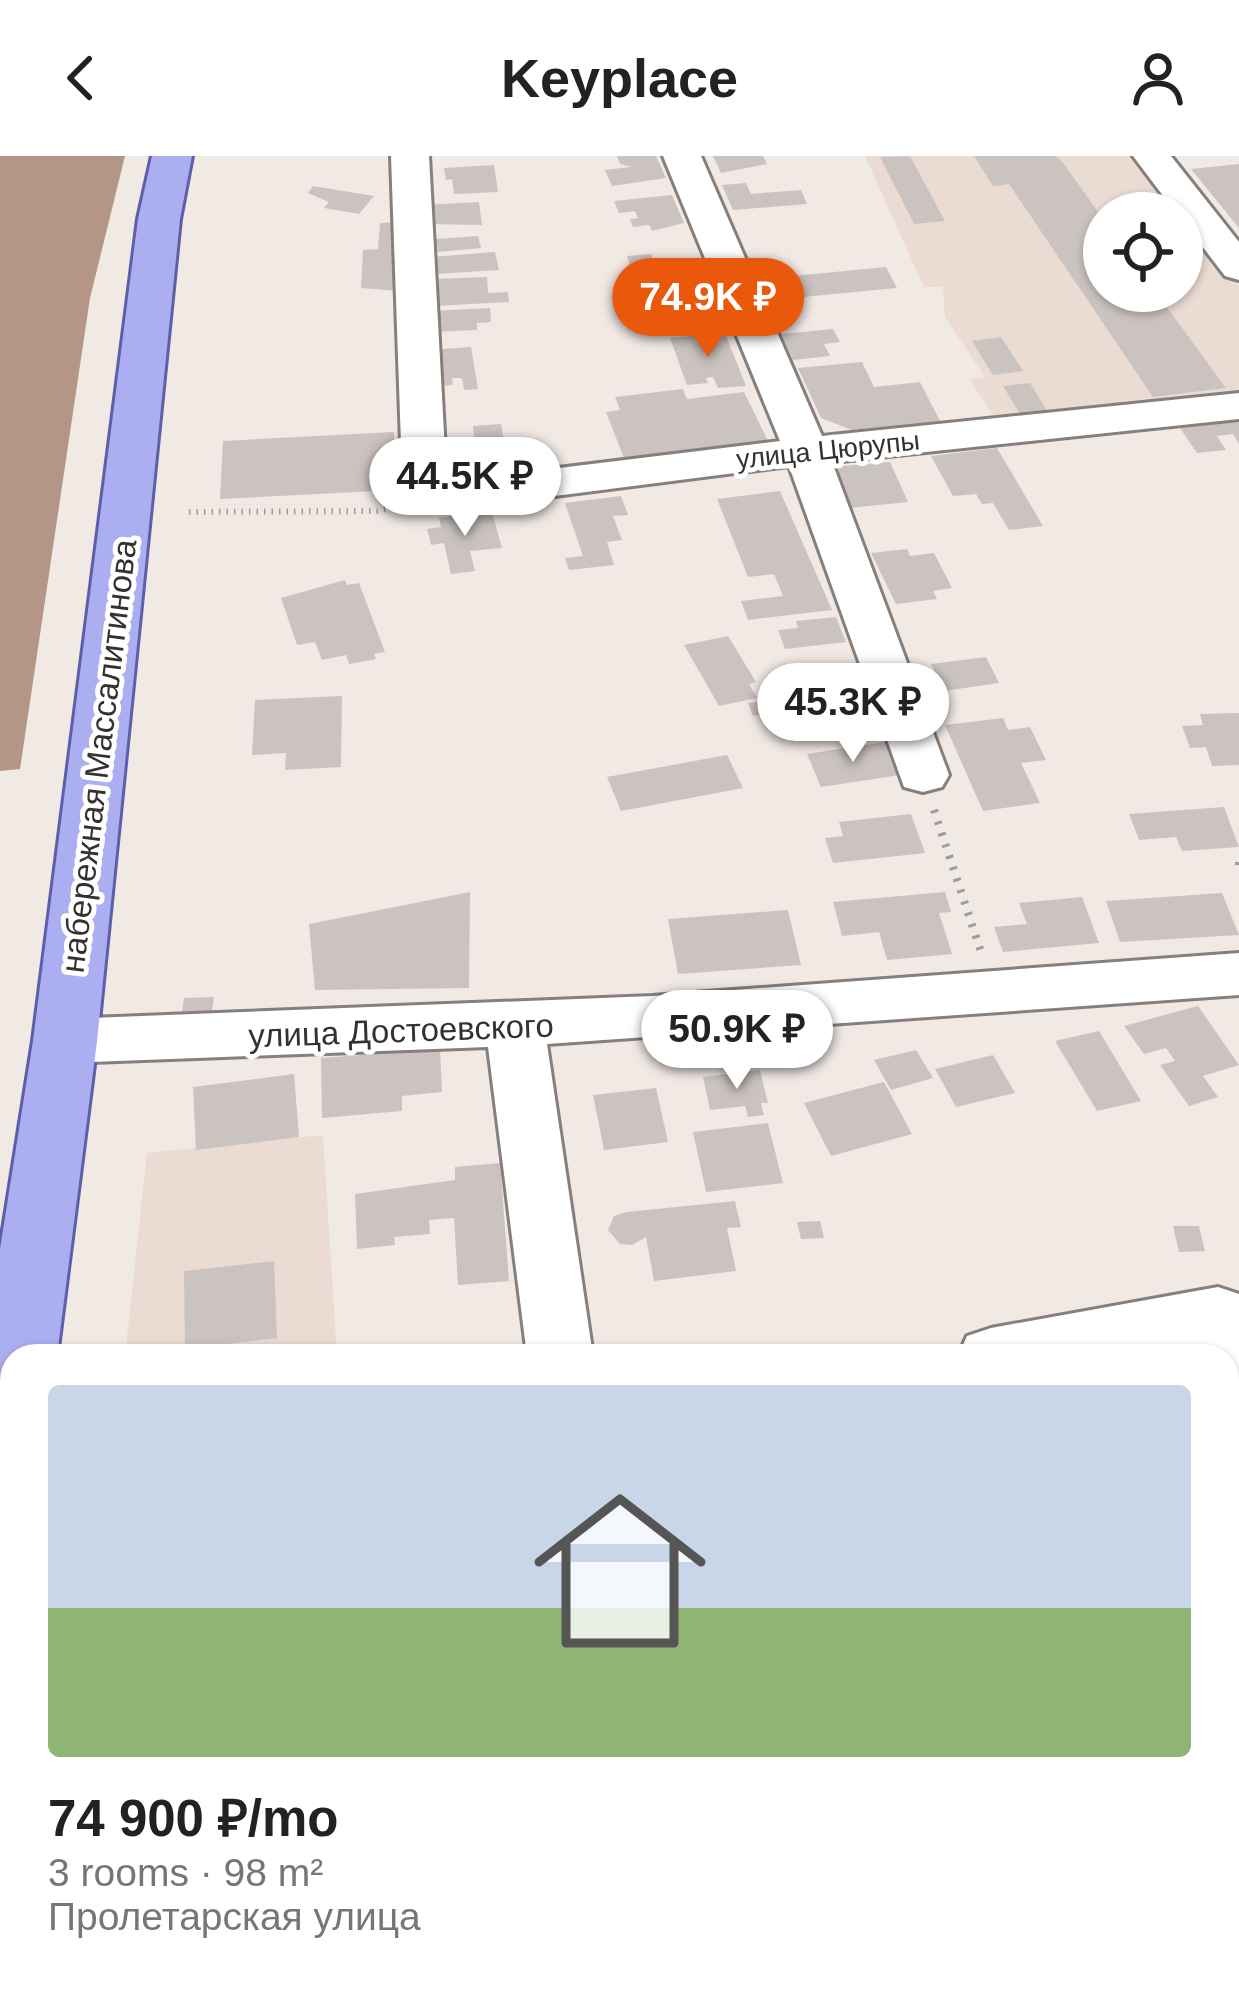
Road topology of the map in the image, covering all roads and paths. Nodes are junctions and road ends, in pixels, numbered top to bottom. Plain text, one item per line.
1 (172, 156) edge
2 (410, 156) edge
3 (682, 156) edge
4 (1151, 156) edge
5 (1239, 268) edge
6 (1239, 406) edge
7 (806, 451) junction
8 (468, 493) junction
9 (189, 512) dead end
10 (923, 775) joint
11 (1239, 974) edge
12 (996, 996) junction
13 (515, 1027) junction
14 (64, 1041) junction
15 (22, 1344) edge
16 (558, 1344) edge
17 (1056, 1344) edge
18 (1233, 1344) edge

1 - 14 main road, набережная Массалитинова
2 - 8 street
3 - 7 street
4 - 5 street
6 - 7 street, улица Цюрупы
7 - 8 street, улица Цюрупы
7 - 10 street
8 - 9 path
10 - 12 path
11 - 12 street, улица Достоевского
12 - 13 street, улица Достоевского
13 - 14 street, улица Достоевского
13 - 16 street
14 - 15 main road, набережная Массалитинова
17 - 18 street

